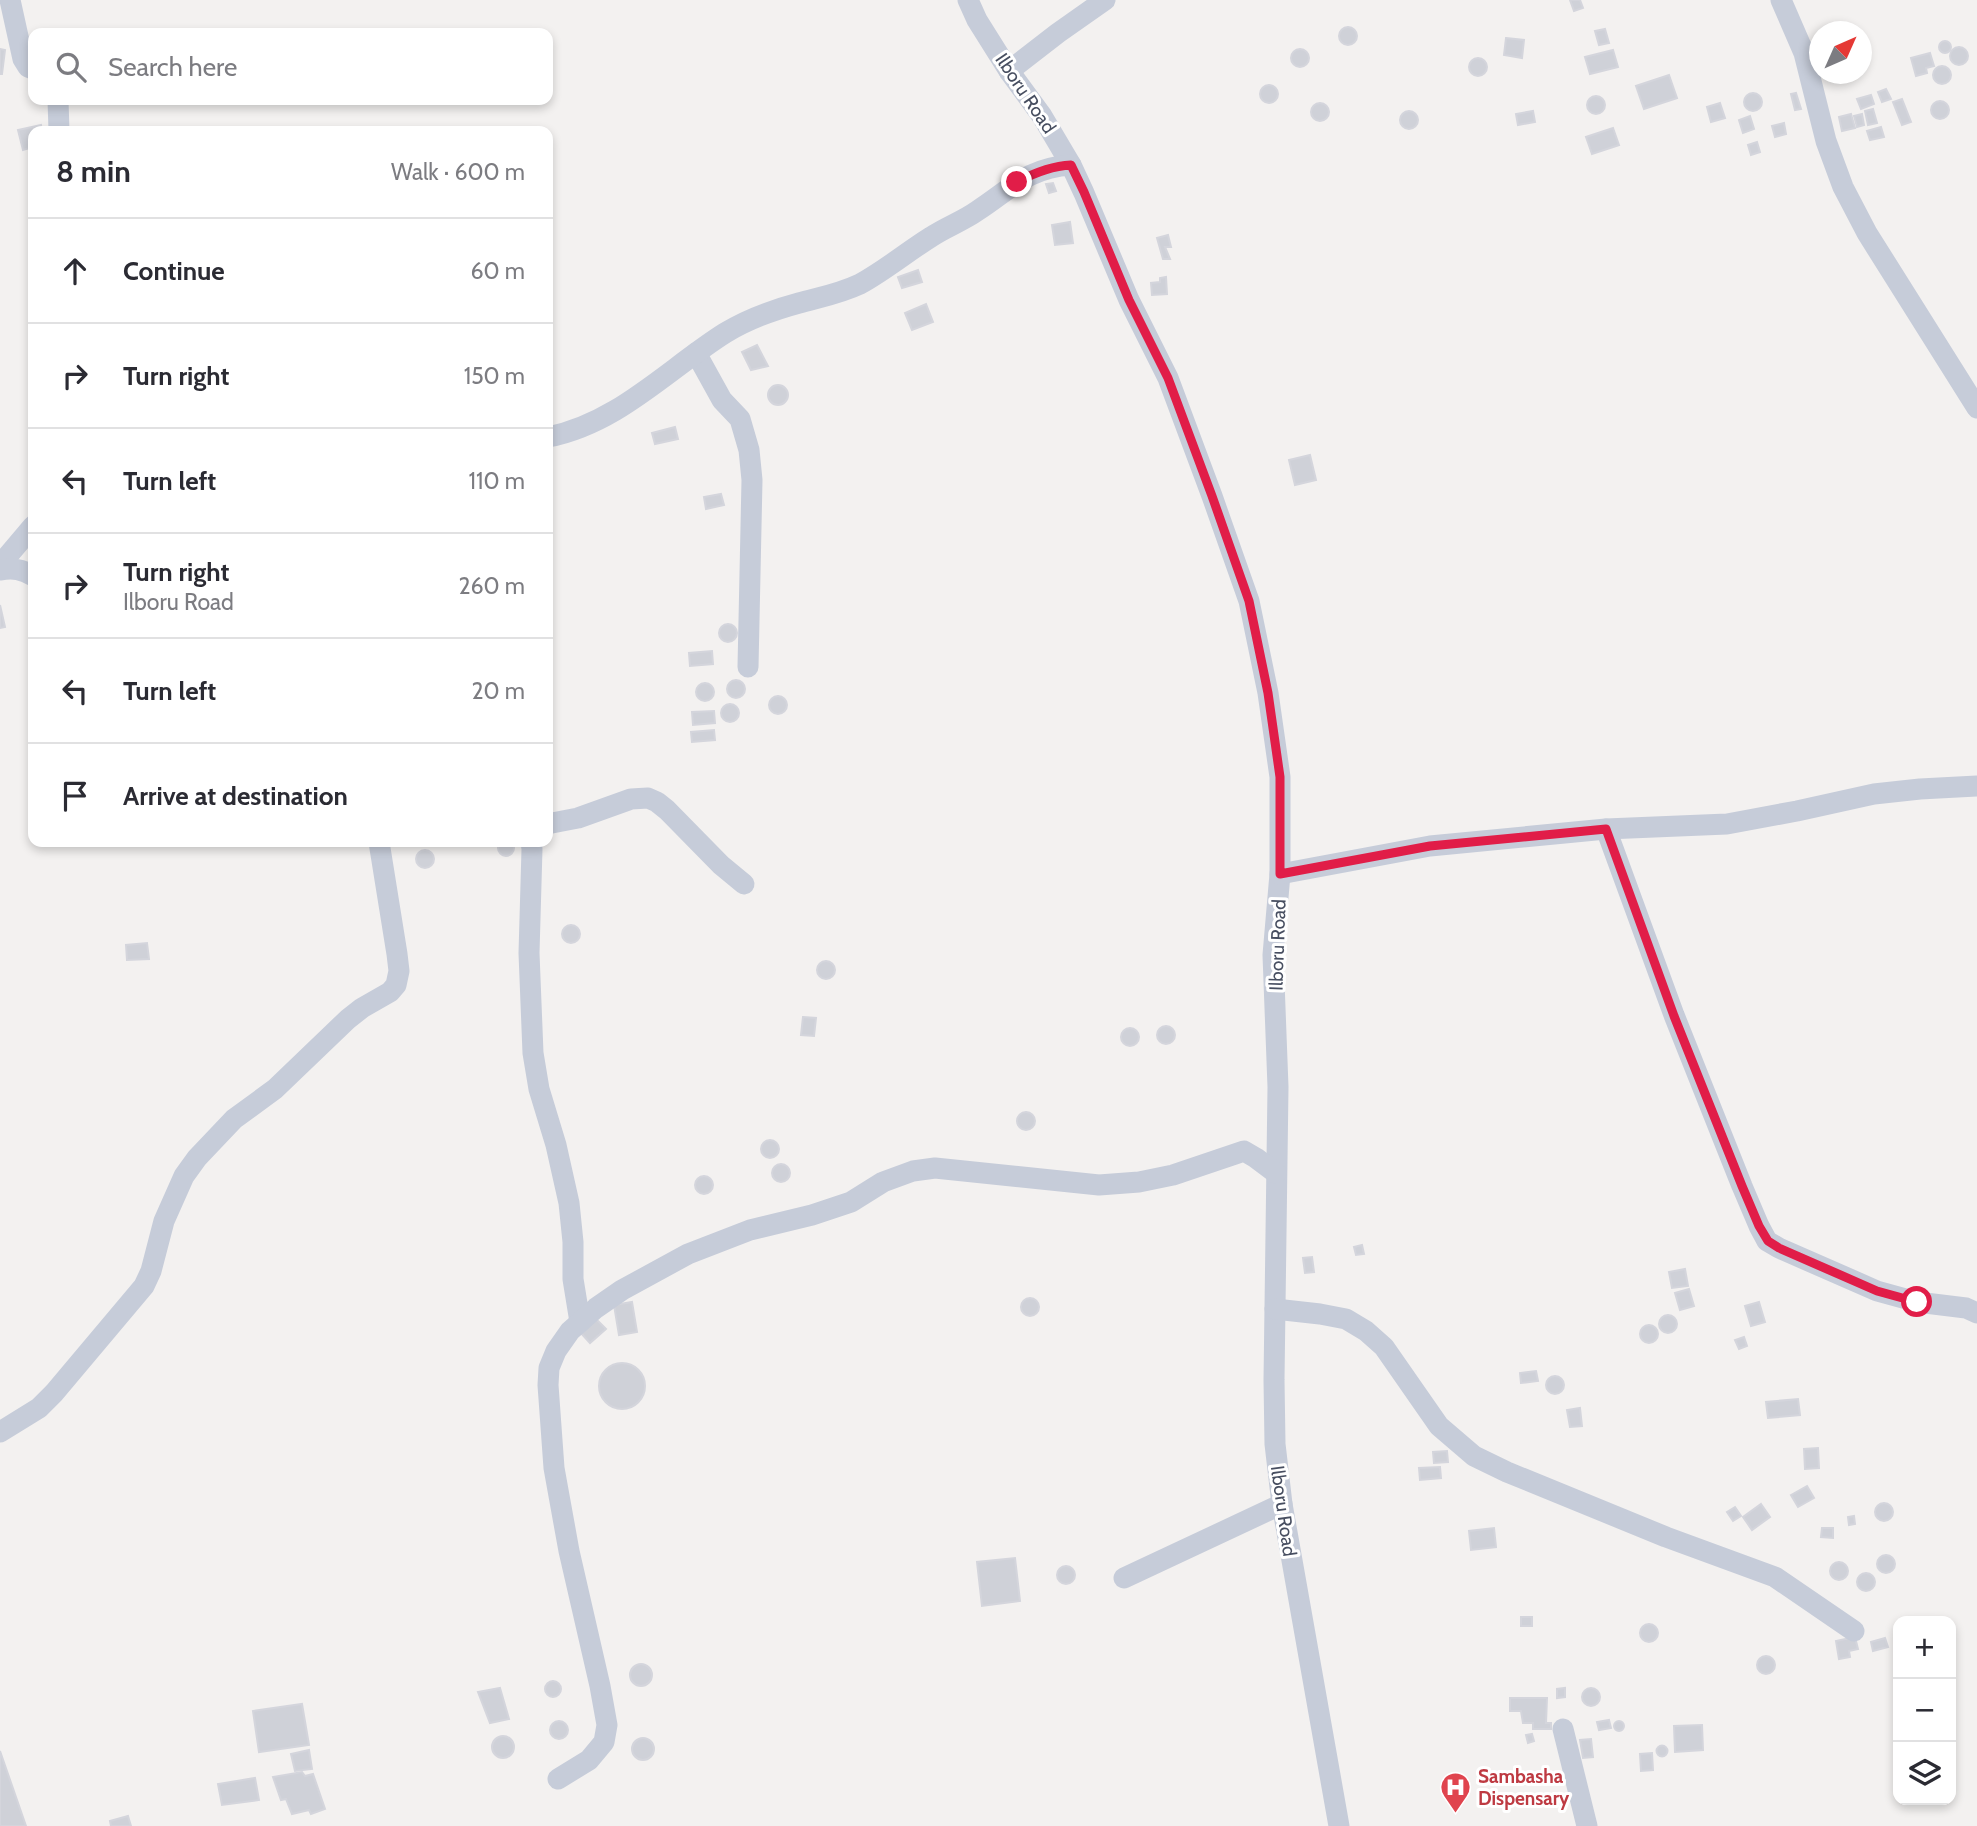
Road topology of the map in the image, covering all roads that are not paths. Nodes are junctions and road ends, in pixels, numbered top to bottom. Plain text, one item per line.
1 (10, 0) edge
2 (968, 0) edge
3 (1105, 0) edge
4 (1781, 0) edge
5 (28, 67) edge
6 (1009, 71) junction
7 (58, 105) edge
8 (59, 126) edge
9 (1071, 165) junction
10 (696, 353) junction
11 (1977, 408) edge
12 (553, 436) edge
13 (28, 532) edge
14 (0, 568) edge
15 (28, 573) edge
16 (748, 667) dead end
17 (1977, 786) edge
18 (553, 823) edge
19 (1606, 829) junction
20 (380, 847) edge
21 (532, 847) edge
22 (1280, 874) junction
23 (744, 884) dead end
24 (1276, 1173) junction
25 (1275, 1309) junction
26 (1977, 1313) edge
27 (580, 1322) junction
28 (0, 1432) edge
29 (1282, 1504) junction
30 (1124, 1578) dead end
31 (1854, 1631) dead end
32 (1563, 1729) dead end
33 (558, 1779) dead end
34 (1339, 1826) edge
35 (1587, 1826) edge

1 - 5 street
2 - 6 street, Ilboru Road
3 - 6 street
4 - 11 street
6 - 9 street, Ilboru Road
7 - 8 street
9 - 10 street
9 - 22 street, Ilboru Road
10 - 12 street
10 - 16 street
13 - 14 street
14 - 15 street
17 - 19 street
18 - 23 street
19 - 22 street
19 - 26 street
20 - 28 street
21 - 27 street
22 - 24 street, Ilboru Road
24 - 25 street, Ilboru Road
24 - 27 street
25 - 29 street, Ilboru Road
25 - 31 street
27 - 33 street
29 - 30 street
29 - 34 street, Ilboru Road
32 - 35 street

